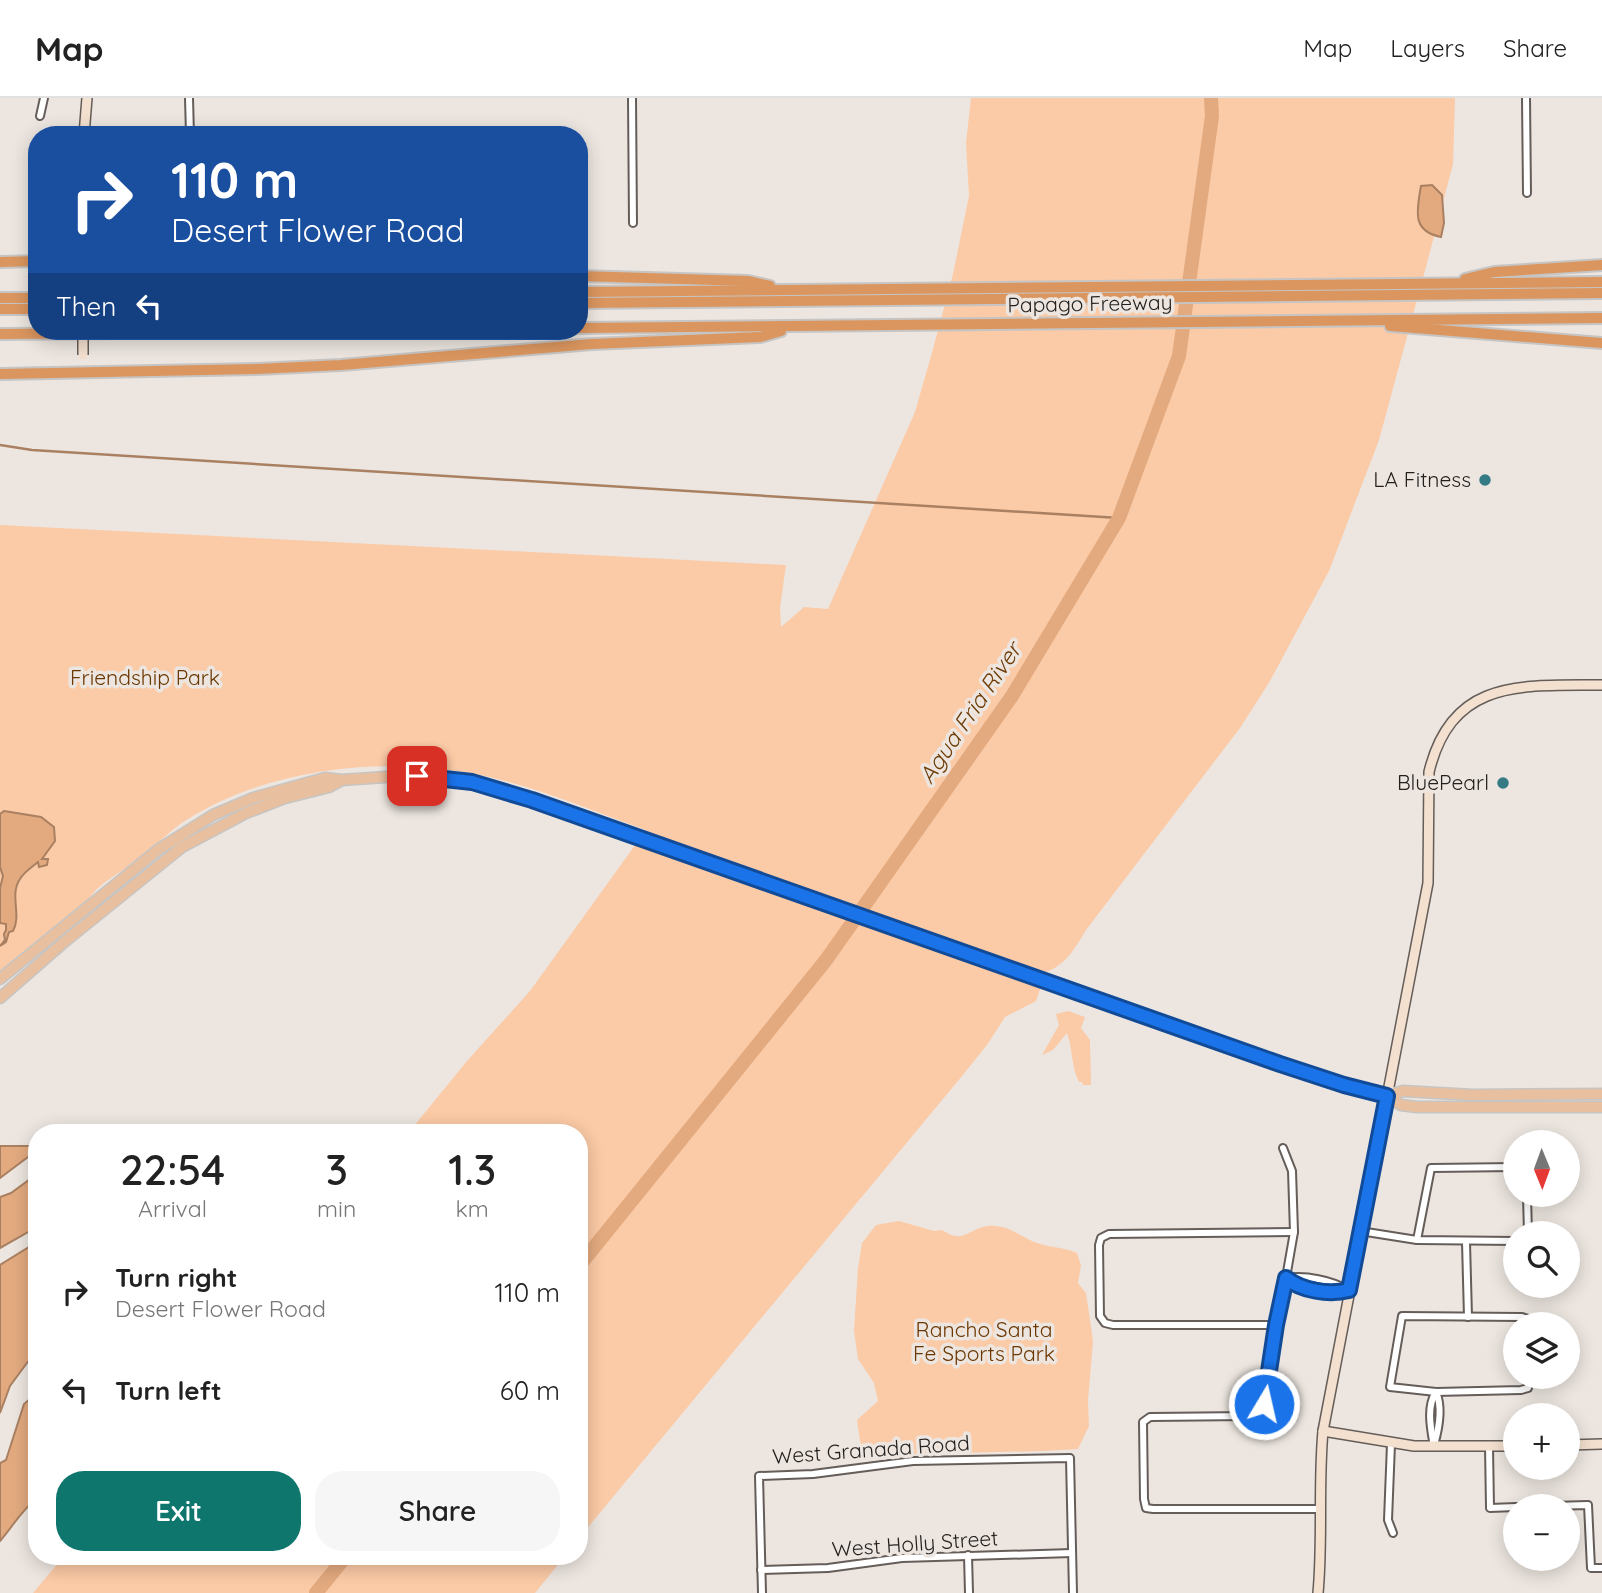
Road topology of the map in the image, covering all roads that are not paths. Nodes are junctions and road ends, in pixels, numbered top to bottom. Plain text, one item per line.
1 (44, 98) edge
2 (87, 98) edge
3 (190, 98) edge
4 (632, 98) edge
5 (1525, 98) edge
6 (40, 116) dead end
7 (85, 126) edge
8 (190, 126) edge
9 (1527, 193) dead end
10 (634, 223) dead end
11 (28, 261) edge
12 (0, 262) edge
13 (1602, 265) edge
14 (588, 276) edge
15 (1602, 282) edge
16 (1445, 283) junction
17 (786, 290) junction
18 (588, 292) edge
19 (1602, 293) edge
20 (913, 294) junction
21 (0, 298) edge
22 (28, 298) edge
23 (588, 303) edge
24 (0, 309) edge
25 (28, 309) edge
26 (1602, 318) edge
27 (1434, 325) junction
28 (797, 326) junction
29 (588, 328) edge
30 (0, 334) edge
31 (28, 334) edge
32 (83, 340) edge
33 (1602, 343) edge
34 (84, 372) junction
35 (0, 373) edge
36 (1602, 685) edge
37 (342, 780) junction
38 (0, 979) edge
39 (0, 998) edge
40 (1602, 1094) edge
41 (1387, 1096) junction
42 (1602, 1107) edge
43 (1283, 1148) dead end
44 (1503, 1167) edge
45 (1360, 1231) junction
46 (1294, 1232) junction
47 (1417, 1240) junction
48 (1503, 1241) edge
49 (1466, 1242) junction
50 (1286, 1278) junction
51 (1349, 1290) junction
52 (1468, 1317) junction
53 (1503, 1317) edge
54 (1276, 1325) junction
55 (1524, 1389) edge
56 (1436, 1392) junction
57 (1323, 1431) junction
58 (1391, 1444) junction
59 (1602, 1444) edge
60 (1580, 1445) edge
61 (1503, 1446) edge
62 (1434, 1447) junction
63 (1489, 1447) junction
64 (1580, 1505) edge
65 (1503, 1508) edge
66 (1320, 1509) junction
67 (1393, 1533) dead end
68 (1072, 1553) junction
69 (968, 1555) junction
70 (1602, 1568) edge
71 (761, 1570) junction
72 (762, 1593) edge
73 (969, 1593) edge
74 (1073, 1593) edge
75 (1318, 1593) edge

1 - 6 street
2 - 7 street
3 - 8 street
4 - 10 street
5 - 9 street
11 - 12 highway
13 - 16 highway
14 - 17 highway
15 - 16 highway, Papago Freeway
16 - 20 highway, Papago Freeway
17 - 18 highway, Papago Freeway
17 - 20 highway, Papago Freeway
19 - 20 highway
20 - 23 highway
21 - 22 highway
24 - 25 highway
26 - 27 highway, Papago Freeway
27 - 28 highway, Papago Freeway
27 - 33 highway
28 - 29 highway, Papago Freeway
28 - 34 highway
30 - 31 highway
32 - 34 street, bridge
34 - 35 highway
36 - 41 street
37 - 38 main road
37 - 39 main road
37 - 41 main road
40 - 41 main road
41 - 42 main road
41 - 45 street
43 - 46 street
44 - 47 street
45 - 47 street
45 - 51 street
46 - 50 street
46 - 54 street
47 - 49 street
48 - 49 street
49 - 52 street
50 - 51 street
50 - 54 street
51 - 57 street
52 - 53 street
52 - 56 street
54 - 66 street
55 - 56 street
56 - 62 street
57 - 58 street
57 - 66 street
58 - 62 street
58 - 67 street
59 - 60 street
61 - 63 street
62 - 63 street
63 - 65 street
64 - 70 street
66 - 75 street
68 - 69 street, West Holly Street
68 - 71 street, West Granada Road
68 - 74 street
69 - 71 street, West Holly Street
69 - 73 street
71 - 72 street

